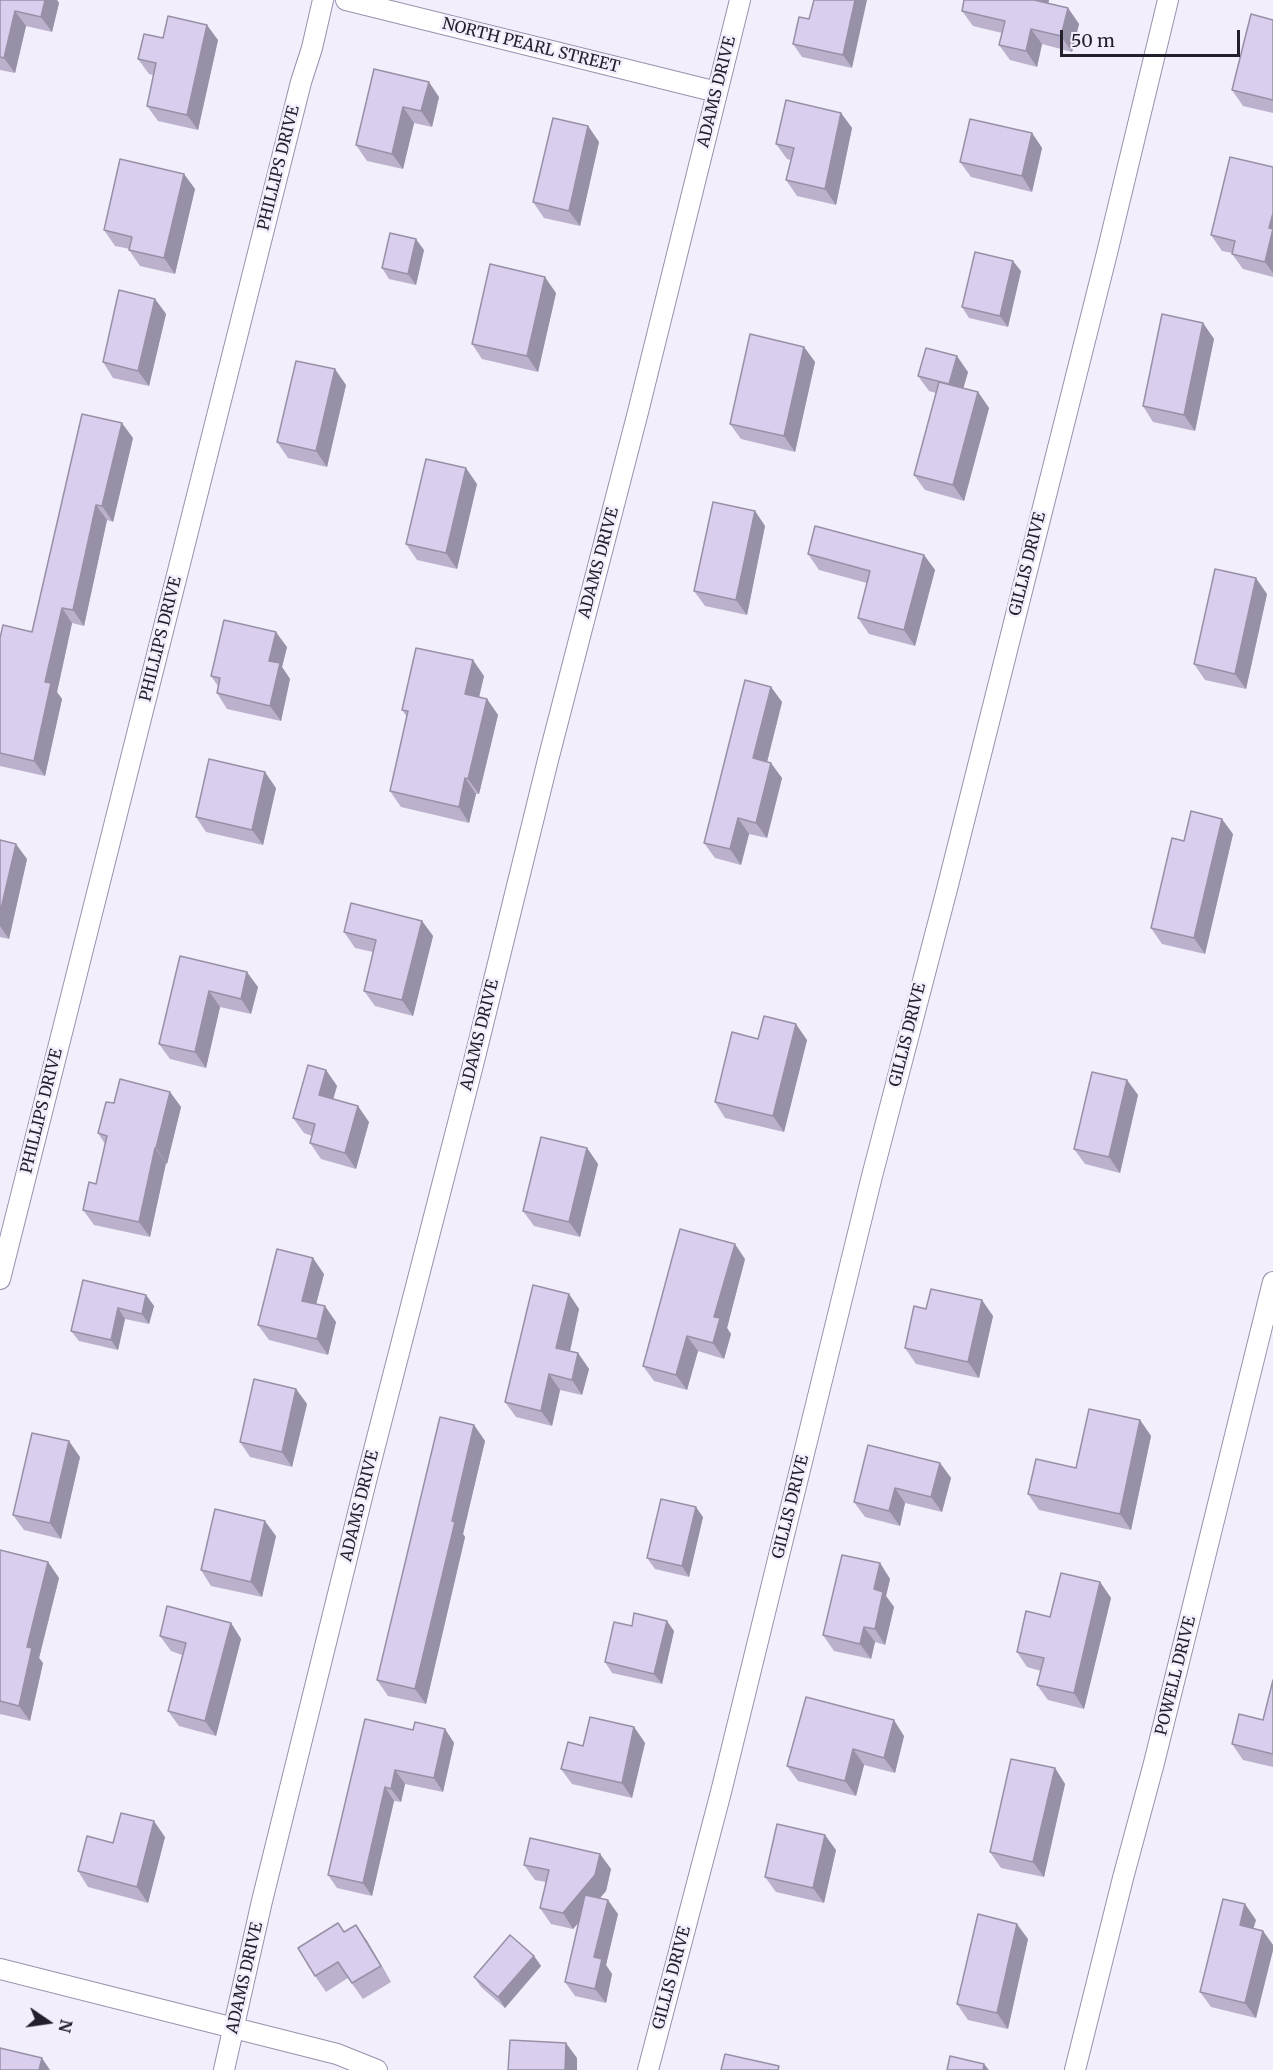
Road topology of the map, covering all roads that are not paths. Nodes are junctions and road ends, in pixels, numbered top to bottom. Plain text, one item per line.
1 (322, 0) edge
2 (346, 0) edge
3 (740, 0) edge
4 (1168, 0) edge
5 (717, 92) junction
6 (0, 1279) edge
7 (1273, 1282) edge
8 (0, 1969) edge
9 (233, 2028) junction
10 (224, 2070) edge
11 (377, 2070) edge
12 (648, 2070) edge
13 (1075, 2070) edge

1 - 6 street, PHILLIPS DRIVE
2 - 5 street, NORTH PEARL STREET
3 - 5 street, ADAMS DRIVE
4 - 12 street, GILLIS DRIVE
5 - 9 street, ADAMS DRIVE
7 - 13 street, POWELL DRIVE
8 - 9 street
9 - 10 street, ADAMS DRIVE
9 - 11 street

